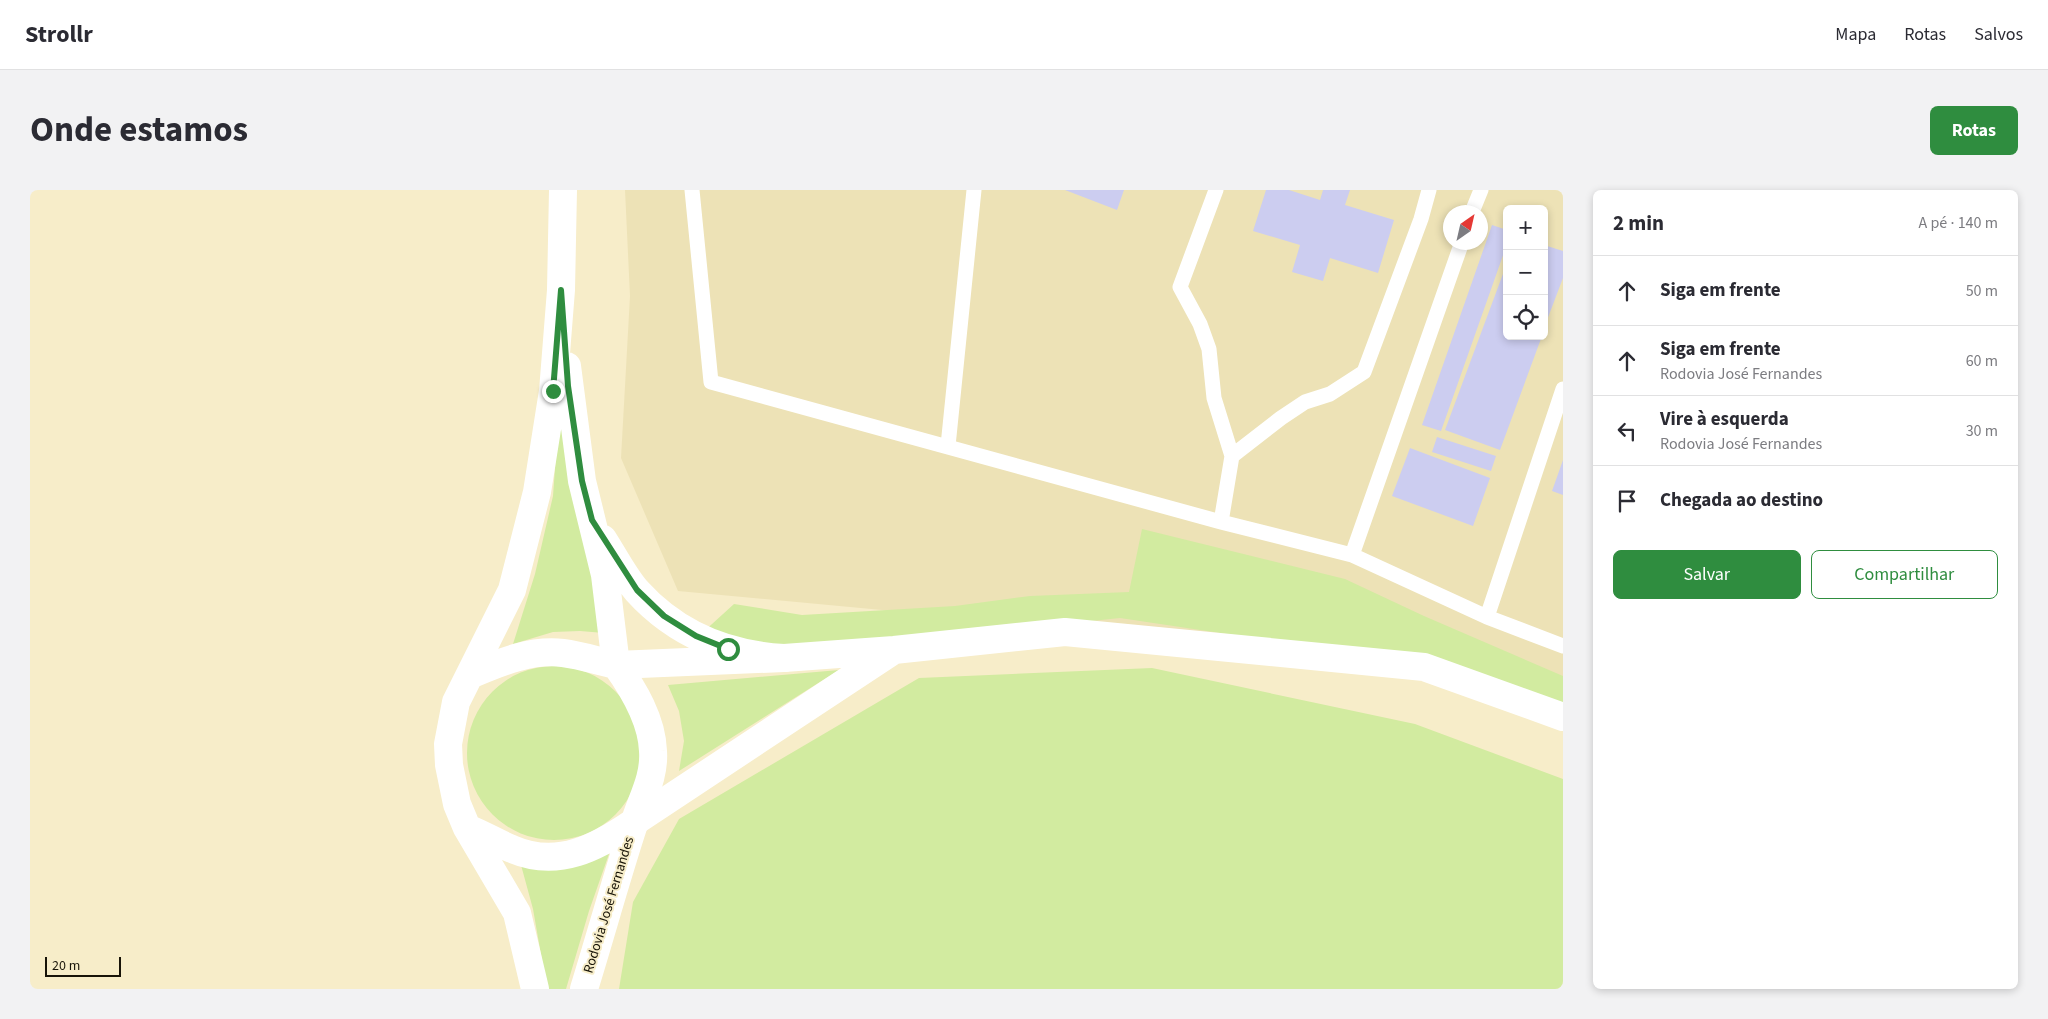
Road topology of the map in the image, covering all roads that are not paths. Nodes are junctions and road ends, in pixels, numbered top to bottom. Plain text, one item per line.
1 (563, 190) edge
2 (692, 190) edge
3 (974, 190) edge
4 (1216, 190) edge
5 (1429, 190) edge
6 (1481, 190) edge
7 (1475, 205) edge
8 (1459, 250) edge
9 (561, 290) junction
10 (1563, 388) edge
11 (948, 446) junction
12 (1232, 456) junction
13 (592, 520) junction
14 (1221, 522) junction
15 (1352, 555) junction
16 (1486, 617) junction
17 (1563, 646) edge
18 (894, 650) junction
19 (784, 658) junction
20 (616, 665) junction
21 (470, 675) junction
22 (1563, 717) edge
23 (634, 822) junction
24 (467, 828) junction
25 (535, 989) edge
26 (584, 989) edge

1 - 9 main road
2 - 11 lane
3 - 11 lane
4 - 12 lane
5 - 12 lane
6 - 7 lane
8 - 15 lane
9 - 13 main road
9 - 21 main road
10 - 16 lane
11 - 14 lane
12 - 14 lane
13 - 19 main road
13 - 20 main road
14 - 15 lane
15 - 16 lane
16 - 17 lane
18 - 19 main road
18 - 22 main road
18 - 23 main road
19 - 20 main road
20 - 21 main road
20 - 23 main road, Rodovia José Fernandes
21 - 24 main road
23 - 24 main road
23 - 26 main road, Rodovia José Fernandes
24 - 25 main road

